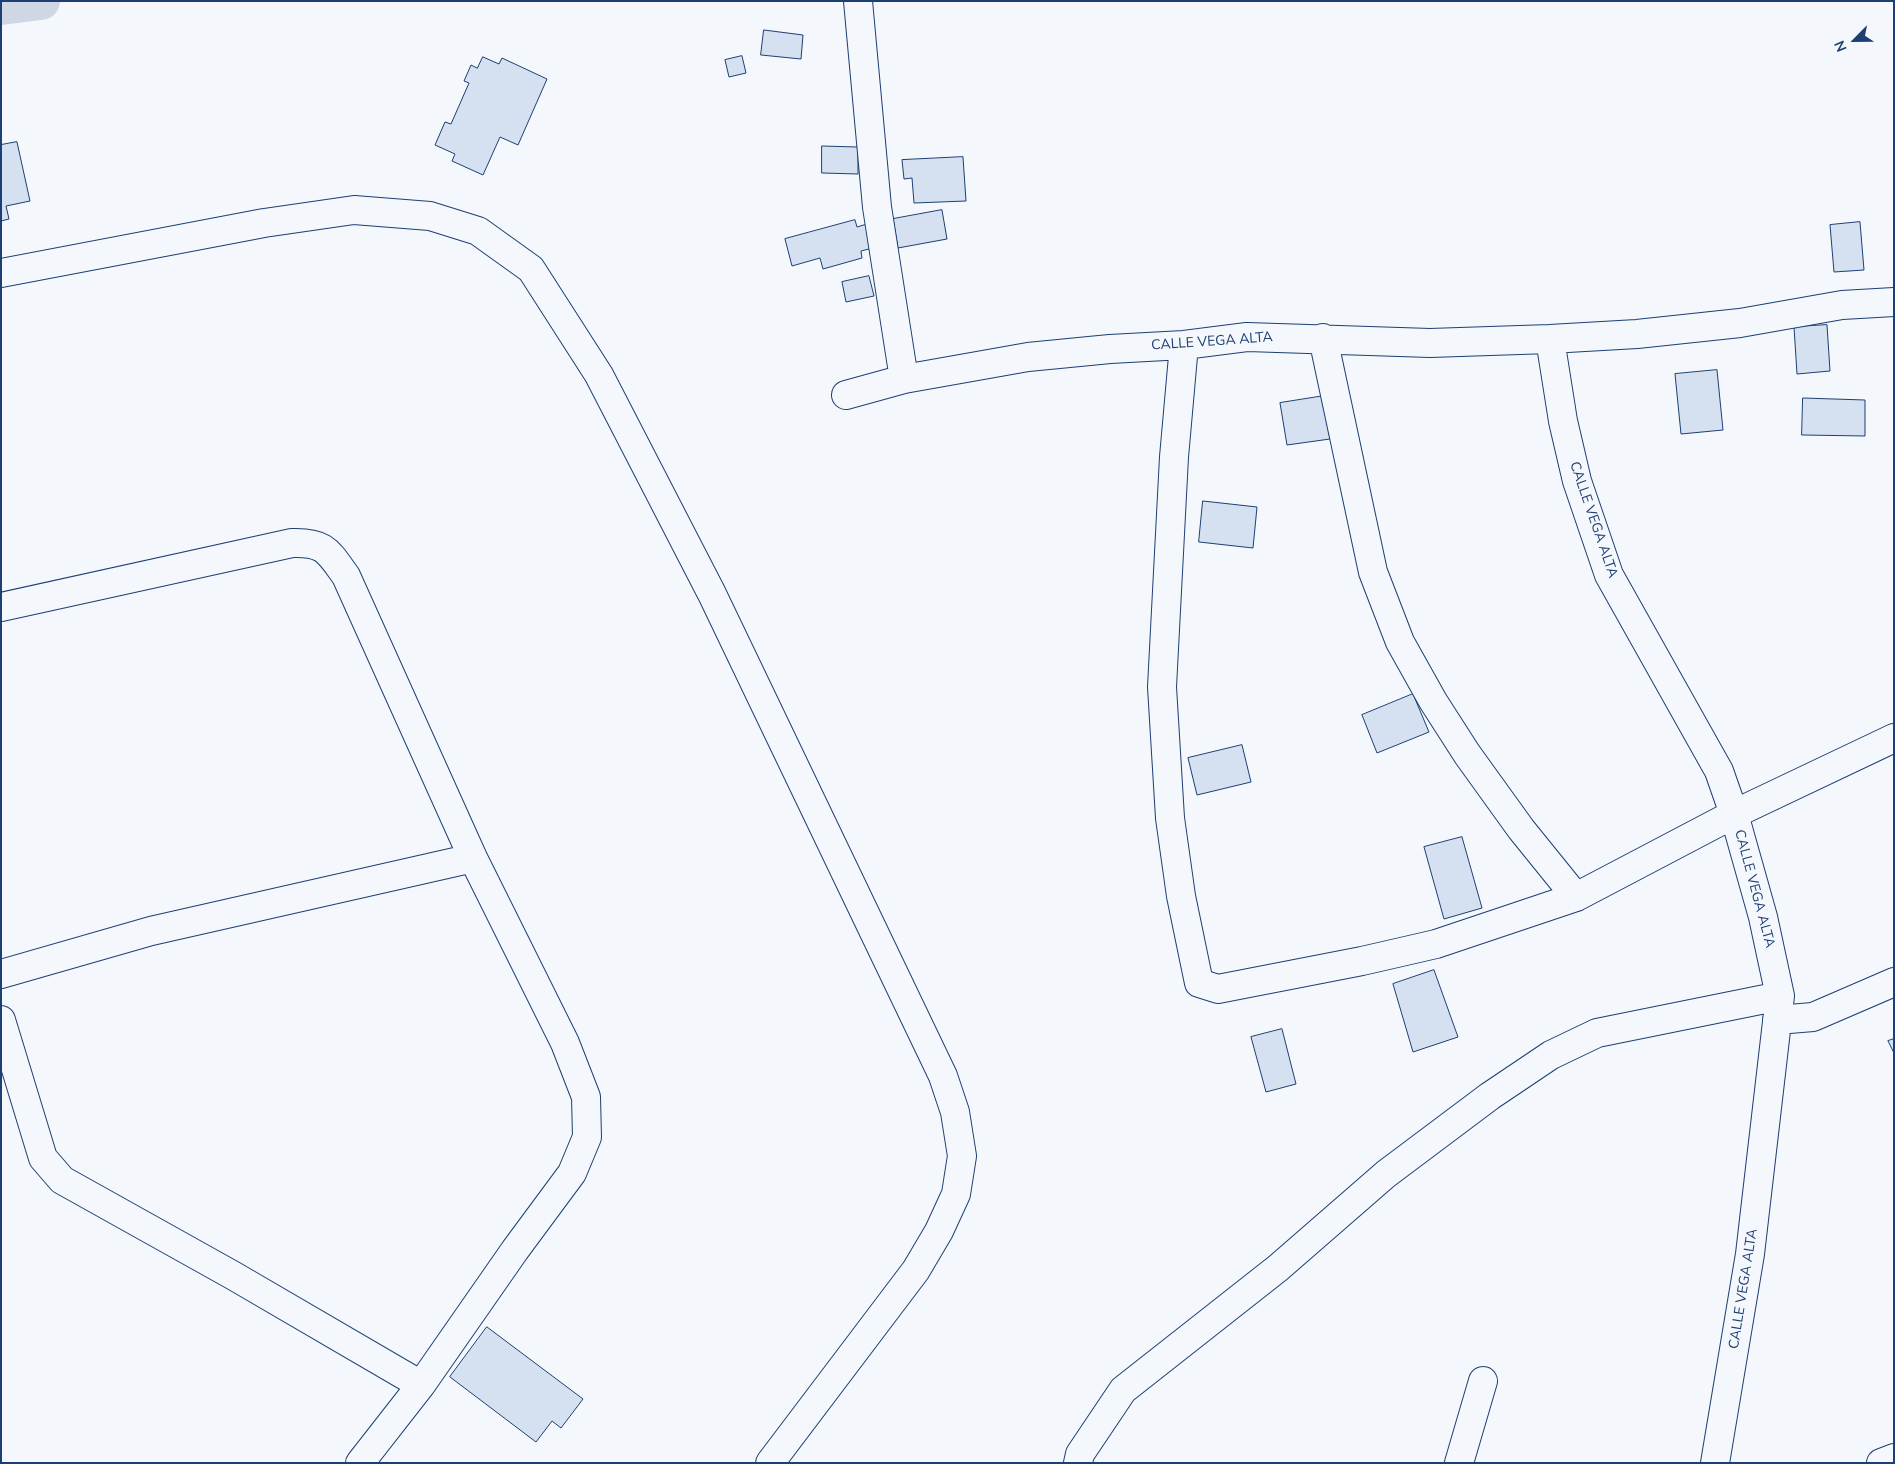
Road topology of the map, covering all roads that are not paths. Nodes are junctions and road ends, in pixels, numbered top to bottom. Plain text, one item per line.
1 (858, 1) edge
2 (1, 273) edge
3 (1894, 302) edge
4 (1322, 338) junction
5 (1550, 339) junction
6 (1184, 345) junction
7 (904, 379) junction
8 (846, 395) dead end
9 (1, 607) edge
10 (1894, 738) edge
11 (1734, 814) junction
12 (473, 858) junction
13 (1576, 897) junction
14 (1, 974) edge
15 (1894, 982) edge
16 (1779, 1008) junction
17 (1, 1020) edge
18 (1483, 1381) dead end
19 (421, 1385) junction
20 (1894, 1458) edge
21 (360, 1463) edge
22 (770, 1463) edge
23 (1078, 1463) edge
24 (1459, 1463) edge
25 (1716, 1463) edge
26 (1881, 1463) edge

1 - 7 street
2 - 22 street
3 - 5 street
4 - 5 street, CALLE VEGA ALTA
4 - 6 street, CALLE VEGA ALTA
4 - 13 street
5 - 11 street, CALLE VEGA ALTA
6 - 7 street, CALLE VEGA ALTA
6 - 13 street
7 - 8 street, CALLE VEGA ALTA
9 - 12 street
10 - 11 street
11 - 13 street
11 - 16 street, CALLE VEGA ALTA
12 - 14 street
12 - 19 street
15 - 16 street
16 - 23 street
16 - 25 street, CALLE VEGA ALTA
17 - 19 street
18 - 24 street
19 - 21 street
20 - 26 street

